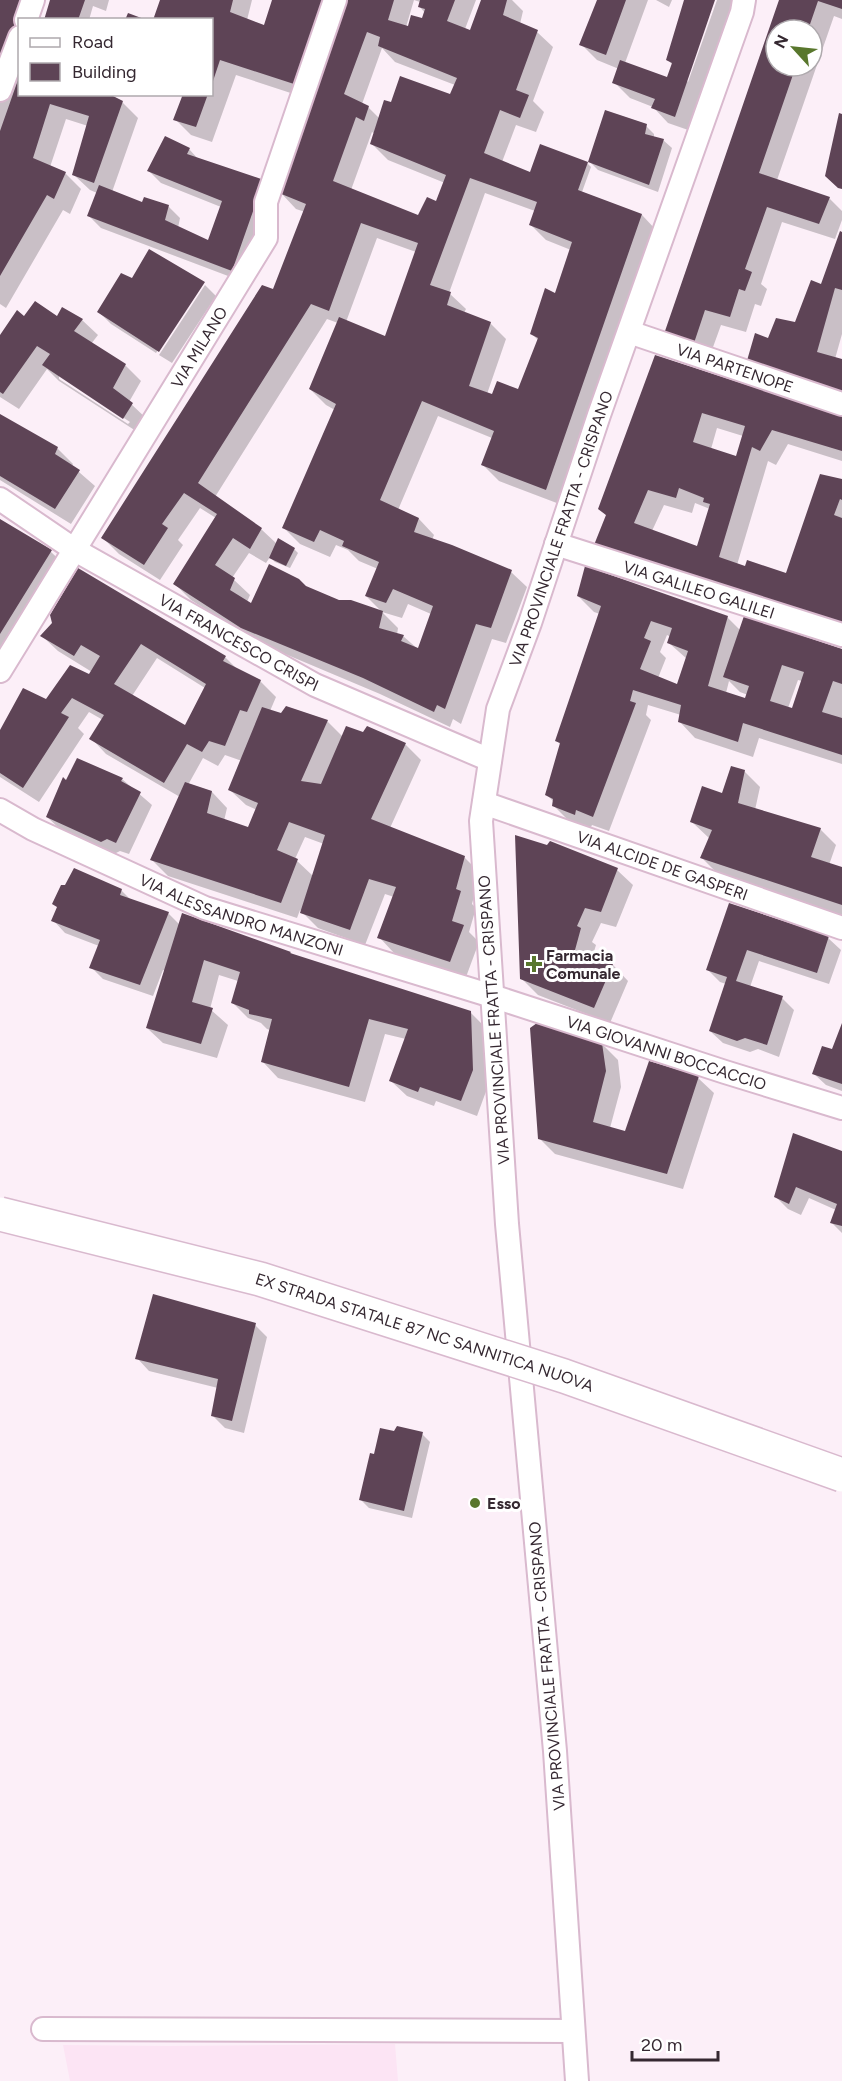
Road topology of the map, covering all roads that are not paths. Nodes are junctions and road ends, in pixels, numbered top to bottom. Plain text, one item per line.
1 (33, 0) edge
2 (335, 0) edge
3 (744, 0) edge
4 (27, 18) edge
5 (18, 42) edge
6 (0, 90) edge
7 (629, 332) junction
8 (842, 404) edge
9 (0, 499) edge
10 (556, 544) junction
11 (75, 550) junction
12 (842, 635) edge
13 (0, 671) edge
14 (490, 760) junction
15 (484, 803) junction
16 (0, 810) edge
17 (842, 928) edge
18 (492, 996) junction
19 (842, 1108) edge
20 (0, 1214) edge
21 (842, 1475) edge
22 (43, 2030) dead end
23 (573, 2031) junction
24 (577, 2081) edge

1 - 4 street
2 - 11 street, VIA MILANO
3 - 7 street, VIA PROVINCIALE FRATTA - CRISPANO
5 - 6 street
7 - 8 street, VIA PARTENOPE
7 - 10 street, VIA PROVINCIALE FRATTA - CRISPANO
9 - 11 street, VIA FRANCESCO CRISPI
10 - 12 street, VIA GALILEO GALILEI
10 - 14 street, VIA PROVINCIALE FRATTA - CRISPANO
11 - 13 street, VIA MILANO
11 - 14 street, VIA FRANCESCO CRISPI
14 - 15 street, VIA PROVINCIALE FRATTA - CRISPANO
15 - 17 street, VIA ALCIDE DE GASPERI
15 - 18 street, VIA PROVINCIALE FRATTA - CRISPANO
16 - 18 street, VIA ALESSANDRO MANZONI
18 - 19 street, VIA GIOVANNI BOCCACCIO
18 - 23 street, VIA PROVINCIALE FRATTA - CRISPANO
20 - 21 highway, EX STRADA STATALE 87 NC SANNITICA NUOVA, bridge
22 - 23 street
23 - 24 street, VIA PROVINCIALE FRATTA - CRISPANO

